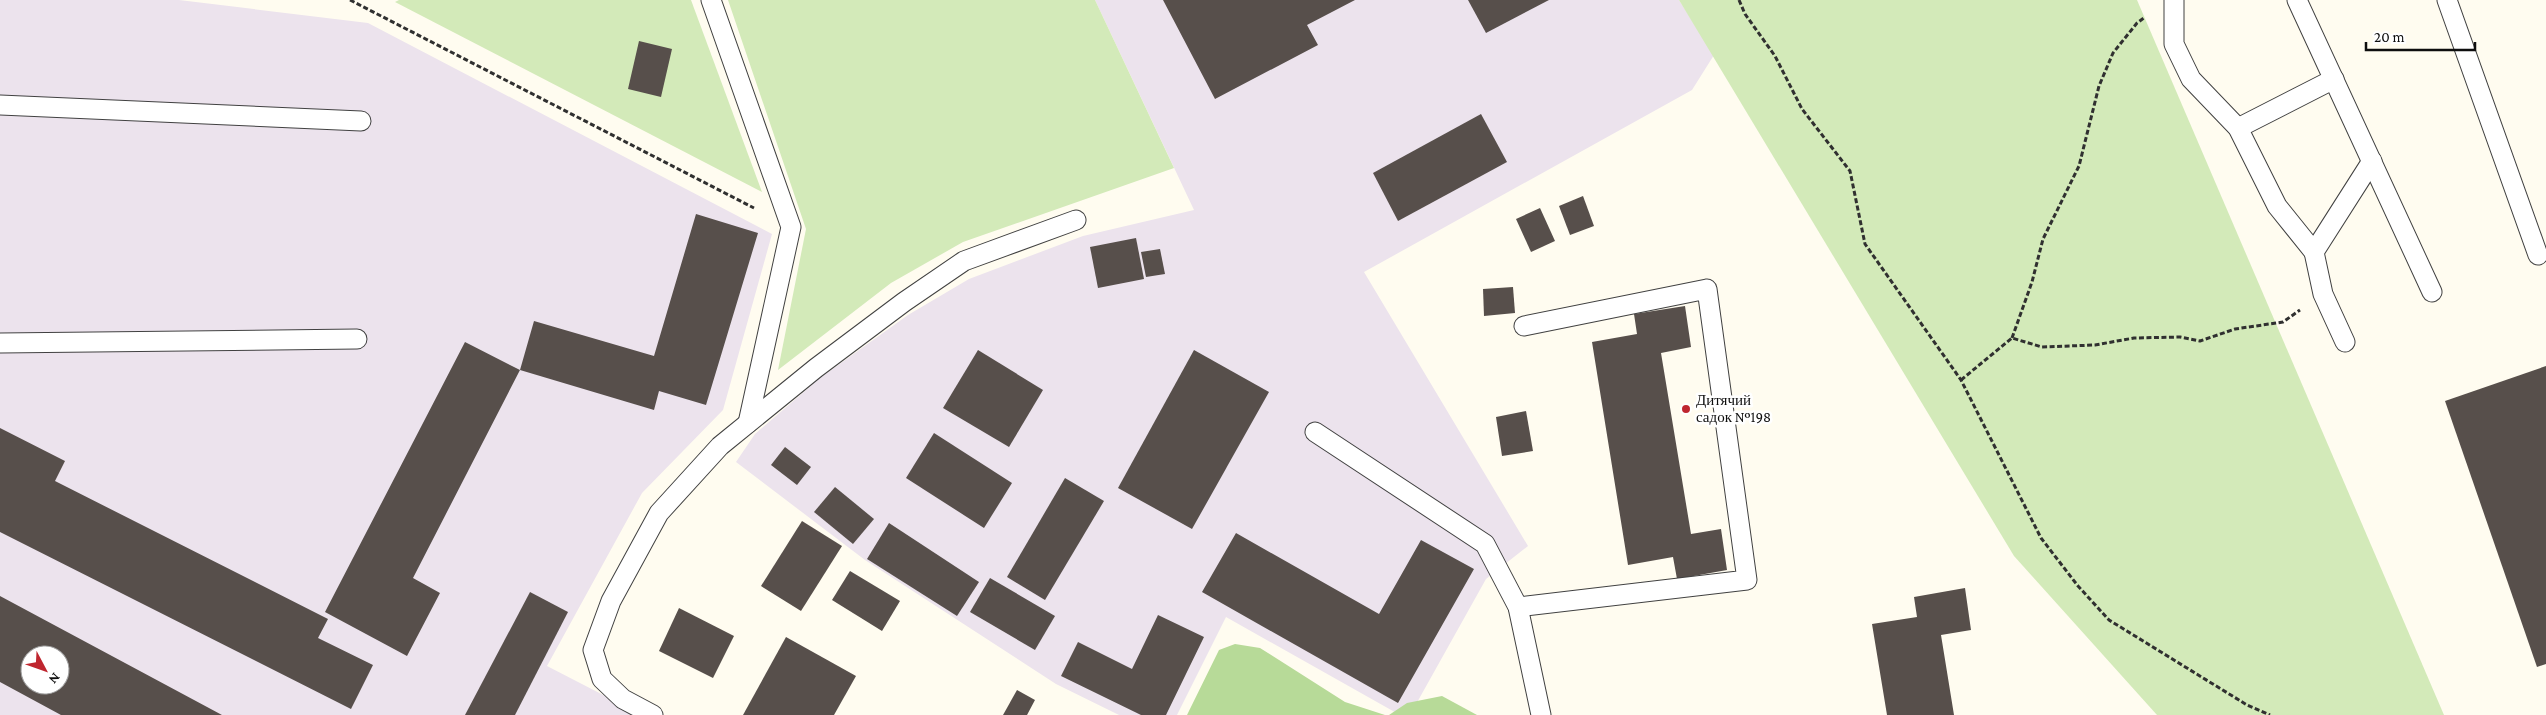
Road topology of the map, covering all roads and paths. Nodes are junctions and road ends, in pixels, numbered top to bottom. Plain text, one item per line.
1 (350, 0) edge
2 (711, 0) edge
3 (1739, 0) edge
4 (2174, 0) edge
5 (2297, 0) edge
6 (2447, 0) edge
7 (2150, 14) dead end
8 (2334, 79) junction
9 (0, 106) edge
10 (361, 121) dead end
11 (2238, 128) junction
12 (2372, 161) junction
13 (1076, 220) dead end
14 (791, 227) junction
15 (2314, 252) junction
16 (2538, 255) dead end
17 (2432, 292) dead end
18 (2323, 294) junction
19 (1524, 326) dead end
20 (2012, 338) junction
21 (357, 339) dead end
22 (2346, 342) dead end
23 (0, 343) edge
24 (1961, 380) junction
25 (748, 423) junction
26 (1315, 432) dead end
27 (1518, 607) junction
28 (653, 715) edge
29 (1541, 715) edge
30 (2270, 715) edge

1 - 14 path
2 - 14 lane
3 - 24 path
4 - 11 lane
5 - 8 lane
6 - 16 lane
7 - 20 path
8 - 11 lane
8 - 12 lane
9 - 10 lane
11 - 15 lane
12 - 15 lane
12 - 17 lane
13 - 25 lane
14 - 25 lane
15 - 18 lane
18 - 20 path
18 - 22 lane
19 - 27 lane
20 - 24 path
21 - 23 lane
24 - 30 path
25 - 28 lane
26 - 27 lane
27 - 29 lane

